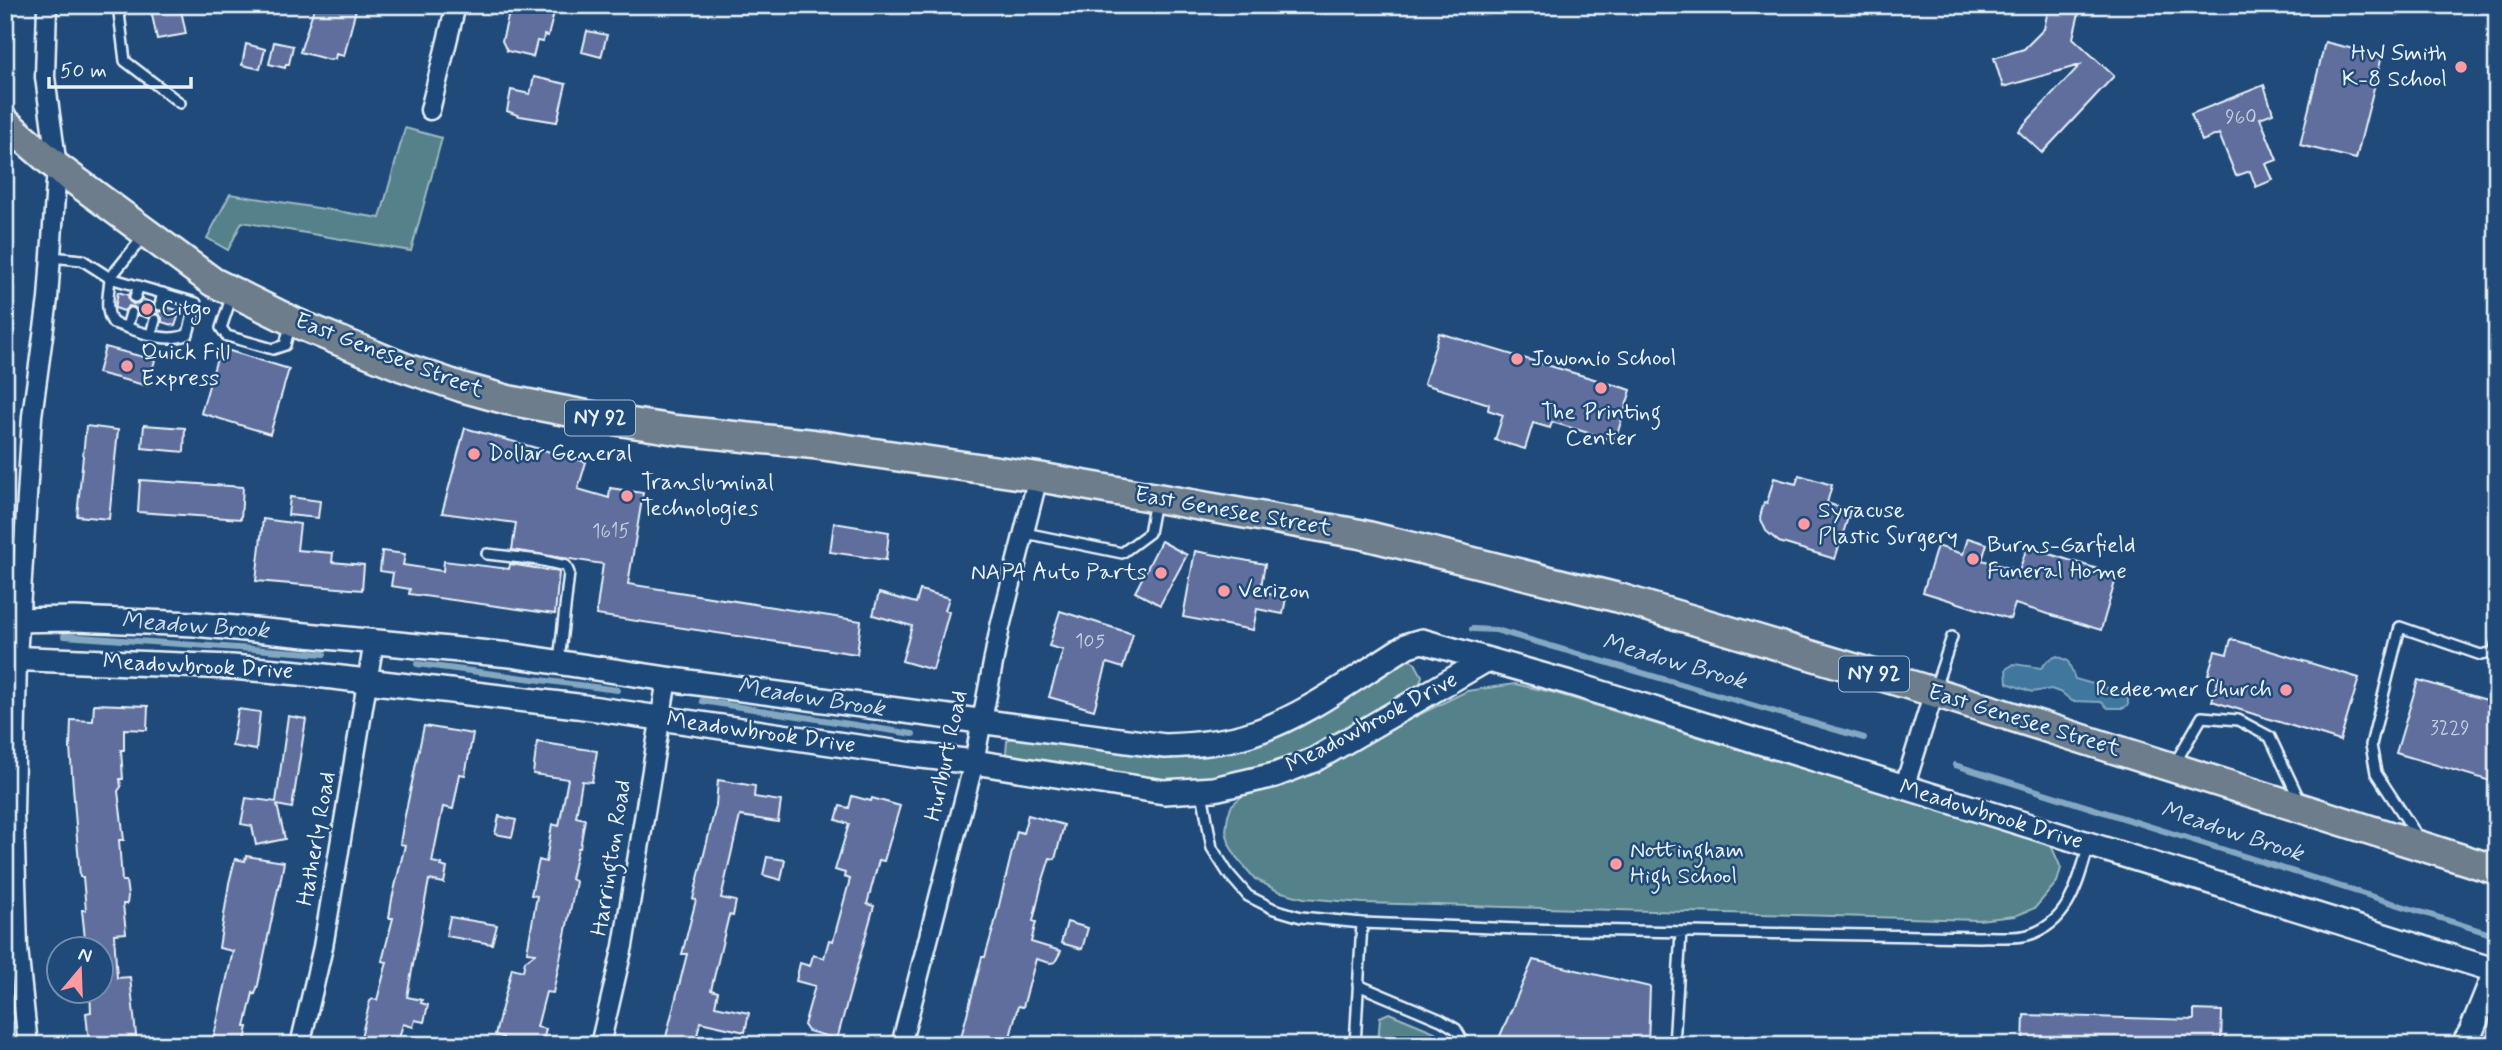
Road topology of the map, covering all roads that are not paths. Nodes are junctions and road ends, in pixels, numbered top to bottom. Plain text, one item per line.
1 (47, 5) edge
2 (118, 5) edge
3 (456, 5) edge
4 (180, 103) dead end
5 (430, 110) dead end
6 (5, 122) edge
7 (57, 167) junction
8 (145, 235) junction
9 (51, 257) junction
10 (110, 278) junction
11 (139, 286) junction
12 (163, 293) junction
13 (209, 293) junction
14 (135, 298) dead end
15 (160, 305) dead end
16 (131, 313) dead end
17 (155, 320) dead end
18 (292, 320) junction
19 (127, 327) junction
20 (151, 334) junction
21 (1038, 477) junction
22 (1155, 498) junction
23 (1025, 533) junction
24 (487, 554) dead end
25 (12, 620) edge
26 (1952, 637) dead end
27 (374, 641) junction
28 (2497, 642) edge
29 (11, 658) edge
30 (1486, 660) junction
31 (558, 662) junction
32 (667, 679) junction
33 (368, 683) junction
34 (1934, 692) junction
35 (660, 719) junction
36 (981, 722) junction
37 (974, 762) junction
38 (2173, 768) junction
39 (1904, 788) junction
40 (1202, 790) junction
41 (2303, 809) junction
42 (2089, 845) junction
43 (2424, 847) junction
44 (2497, 870) edge
45 (1362, 923) junction
46 (1681, 932) junction
47 (2496, 971) edge
48 (1358, 985) junction
49 (27, 1045) edge
50 (300, 1045) edge
51 (600, 1045) edge
52 (901, 1045) edge
53 (1355, 1045) edge
54 (1465, 1045) edge
55 (1674, 1045) edge
56 (2463, 1045) edge

1 - 7 street
2 - 4 lane
3 - 5 street
6 - 7 main road, East Genesee Street / NY 92
7 - 8 main road, East Genesee Street / NY 92
7 - 9 street
8 - 10 lane
8 - 13 main road, East Genesee Street / NY 92
9 - 10 lane
9 - 25 street
10 - 11 lane
10 - 19 lane
11 - 12 lane
11 - 14 lane
12 - 13 lane
12 - 15 lane
13 - 18 main road, East Genesee Street / NY 92
13 - 18 lane
13 - 20 lane
16 - 19 lane
17 - 20 lane
18 - 21 main road, East Genesee Street / NY 92
19 - 20 lane
21 - 22 main road, East Genesee Street / NY 92
21 - 23 street, Hurlburt Road
22 - 23 lane
22 - 34 main road, East Genesee Street / NY 92
23 - 36 street, Hurlburt Road
24 - 31 lane
25 - 27 street, Meadowbrook Drive
25 - 29 street
26 - 34 lane
27 - 31 street, Meadowbrook Drive
27 - 33 street, Hatherly Road
28 - 43 lane
29 - 33 street, Meadowbrook Drive
29 - 49 street
30 - 36 street, Meadowbrook Drive
30 - 39 street, Meadowbrook Drive
30 - 40 street, Meadowbrook Drive
31 - 32 street, Meadowbrook Drive
32 - 35 street, Harrington Road
32 - 36 street, Meadowbrook Drive
33 - 35 street, Meadowbrook Drive
33 - 50 street, Hatherly Road
34 - 38 main road, East Genesee Street / NY 92
34 - 39 street
35 - 37 street, Meadowbrook Drive
35 - 51 street, Harrington Road
36 - 37 street, Hurlburt Road
37 - 40 street, Meadowbrook Drive
37 - 52 street, Hurlburt Road
38 - 41 main road, East Genesee Street / NY 92
38 - 41 lane
39 - 42 street, Meadowbrook Drive
40 - 45 lane
41 - 43 main road, East Genesee Street / NY 92
42 - 46 lane
42 - 47 street, Meadowbrook Drive
43 - 44 main road, East Genesee Street / NY 92
45 - 46 lane
45 - 48 lane
46 - 55 lane
47 - 56 street
48 - 53 lane
48 - 54 lane

